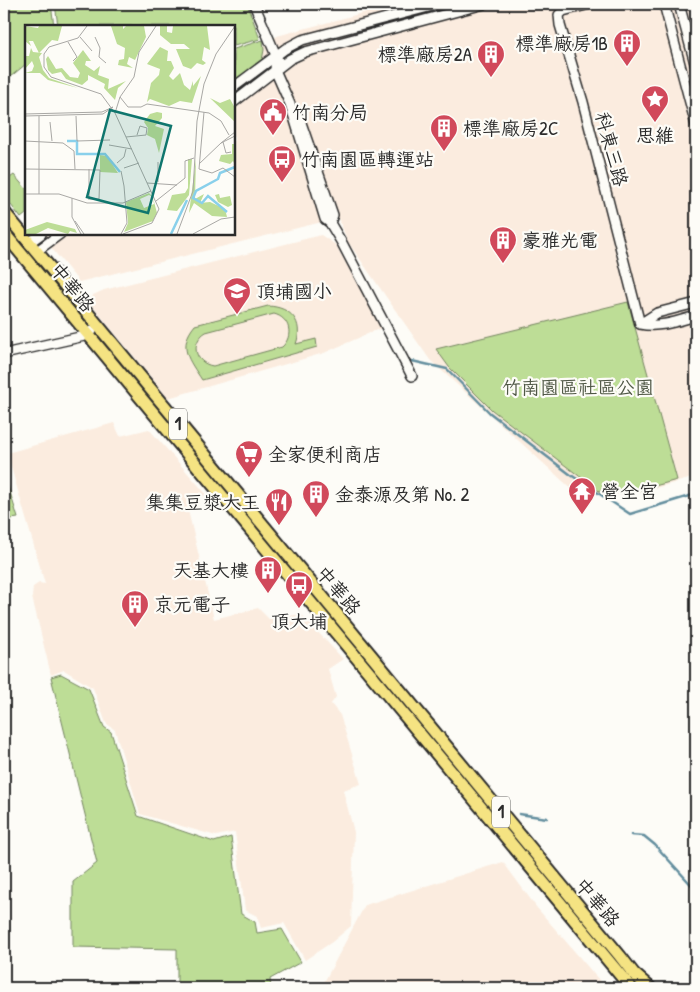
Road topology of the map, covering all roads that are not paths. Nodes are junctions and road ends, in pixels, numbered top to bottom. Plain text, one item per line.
1 (254, 4) edge
2 (440, 4) edge
3 (484, 4) edge
4 (590, 4) edge
5 (664, 4) edge
6 (679, 4) edge
7 (276, 56) junction
8 (696, 67) edge
9 (277, 69) junction
10 (235, 87) edge
11 (235, 101) edge
12 (696, 125) edge
13 (4, 212) edge
14 (4, 233) edge
15 (40, 235) edge
16 (58, 235) edge
17 (33, 247) junction
18 (696, 303) edge
19 (696, 316) edge
20 (640, 324) junction
21 (97, 326) junction
22 (89, 335) junction
23 (4, 354) edge
24 (412, 376) dead end
25 (550, 872) junction
26 (541, 880) junction
27 (634, 974) junction
28 (631, 988) edge
29 (635, 988) edge
30 (650, 988) edge

1 - 7 street
2 - 7 street
3 - 9 street
4 - 20 street, 科東三路
5 - 12 street
6 - 8 street
7 - 9 street
7 - 10 street
9 - 11 street
9 - 24 street
13 - 17 main road, 中華路 / 1
14 - 22 main road, 中華路 / 1
15 - 17 street
16 - 17 street
17 - 21 main road, 中華路 / 1
18 - 20 street
19 - 20 street
21 - 22 street
21 - 25 main road, 中華路 / 1
22 - 23 street
22 - 26 main road, 中華路 / 1
25 - 26 main road
25 - 27 main road, 中華路 / 1
26 - 28 main road, 中華路 / 1
27 - 29 street
27 - 30 main road, 中華路 / 1

